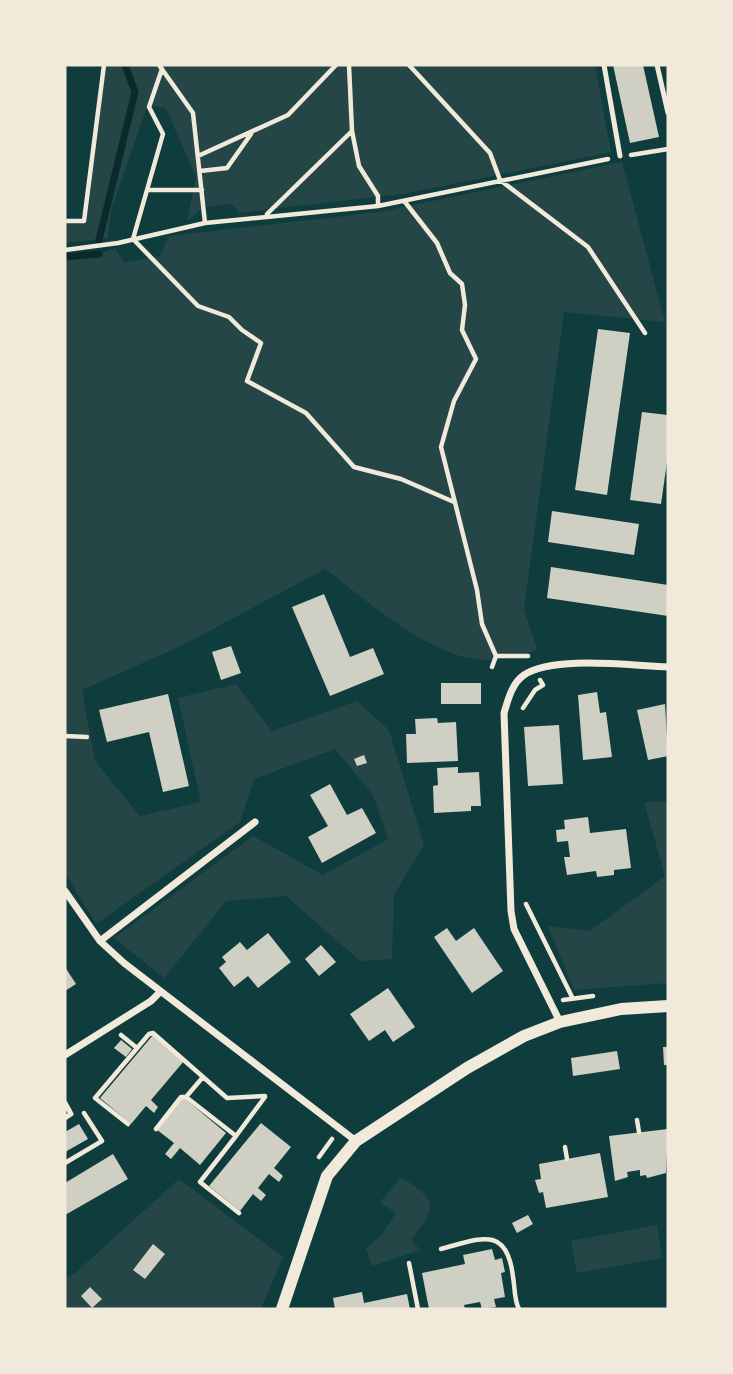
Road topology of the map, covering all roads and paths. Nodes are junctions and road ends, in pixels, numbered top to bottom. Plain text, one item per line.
1 (104, 65) edge
2 (336, 65) edge
3 (409, 65) edge
4 (604, 65) edge
5 (657, 65) edge
6 (352, 66) edge
7 (161, 67) edge
8 (668, 113) edge
9 (352, 131) junction
10 (253, 132) junction
11 (668, 149) edge
12 (198, 156) junction
13 (621, 156) junction
14 (200, 171) junction
15 (500, 180) junction
16 (148, 190) junction
17 (202, 190) junction
18 (405, 202) junction
19 (379, 206) junction
20 (265, 215) junction
21 (65, 220) edge
22 (205, 223) junction
23 (133, 239) junction
24 (65, 250) edge
25 (646, 333) dead end
26 (454, 502) junction
27 (539, 652) dead end
28 (496, 656) junction
29 (528, 656) junction
30 (492, 667) dead end
31 (668, 667) edge
32 (535, 670) junction
33 (521, 712) dead end
34 (65, 736) edge
35 (87, 737) dead end
36 (255, 822) dead end
37 (65, 891) edge
38 (522, 893) dead end
39 (100, 940) junction
40 (160, 992) junction
41 (572, 997) dead end
42 (668, 1006) edge
43 (560, 1022) junction
44 (65, 1055) edge
45 (203, 1077) junction
46 (186, 1097) junction
47 (65, 1103) edge
48 (68, 1116) edge
49 (637, 1119) dead end
50 (128, 1124) dead end
51 (156, 1129) dead end
52 (639, 1132) dead end
53 (236, 1136) junction
54 (356, 1141) junction
55 (565, 1147) dead end
56 (567, 1159) dead end
57 (65, 1163) edge
58 (239, 1213) dead end
59 (440, 1249) dead end
60 (409, 1263) dead end
61 (282, 1309) edge
62 (418, 1309) edge
63 (519, 1309) edge

1 - 21 path
2 - 10 path
3 - 15 path
4 - 13 lane
5 - 8 lane
6 - 9 path
7 - 12 path
7 - 16 path
9 - 19 path
9 - 20 path
10 - 12 path
10 - 14 path
11 - 13 path
12 - 14 path
13 - 15 path
14 - 17 path
15 - 18 path
15 - 25 path
16 - 17 path
16 - 23 path
17 - 22 path
18 - 19 path
18 - 26 path
19 - 20 path
20 - 22 path
22 - 23 path
23 - 24 path
23 - 26 path
26 - 28 path
27 - 29 path
28 - 29 path
28 - 30 path
29 - 32 path
31 - 32 street
32 - 33 path
32 - 43 street
34 - 35 path
36 - 39 street
37 - 39 street
38 - 41 path
39 - 40 street
40 - 44 street
40 - 54 street
42 - 43 street
43 - 54 street
45 - 46 path
45 - 50 path
45 - 53 path
46 - 51 path
46 - 53 path
47 - 48 lane
48 - 57 path
49 - 52 path
53 - 58 path
54 - 61 street
55 - 56 path
59 - 63 path
60 - 62 path

